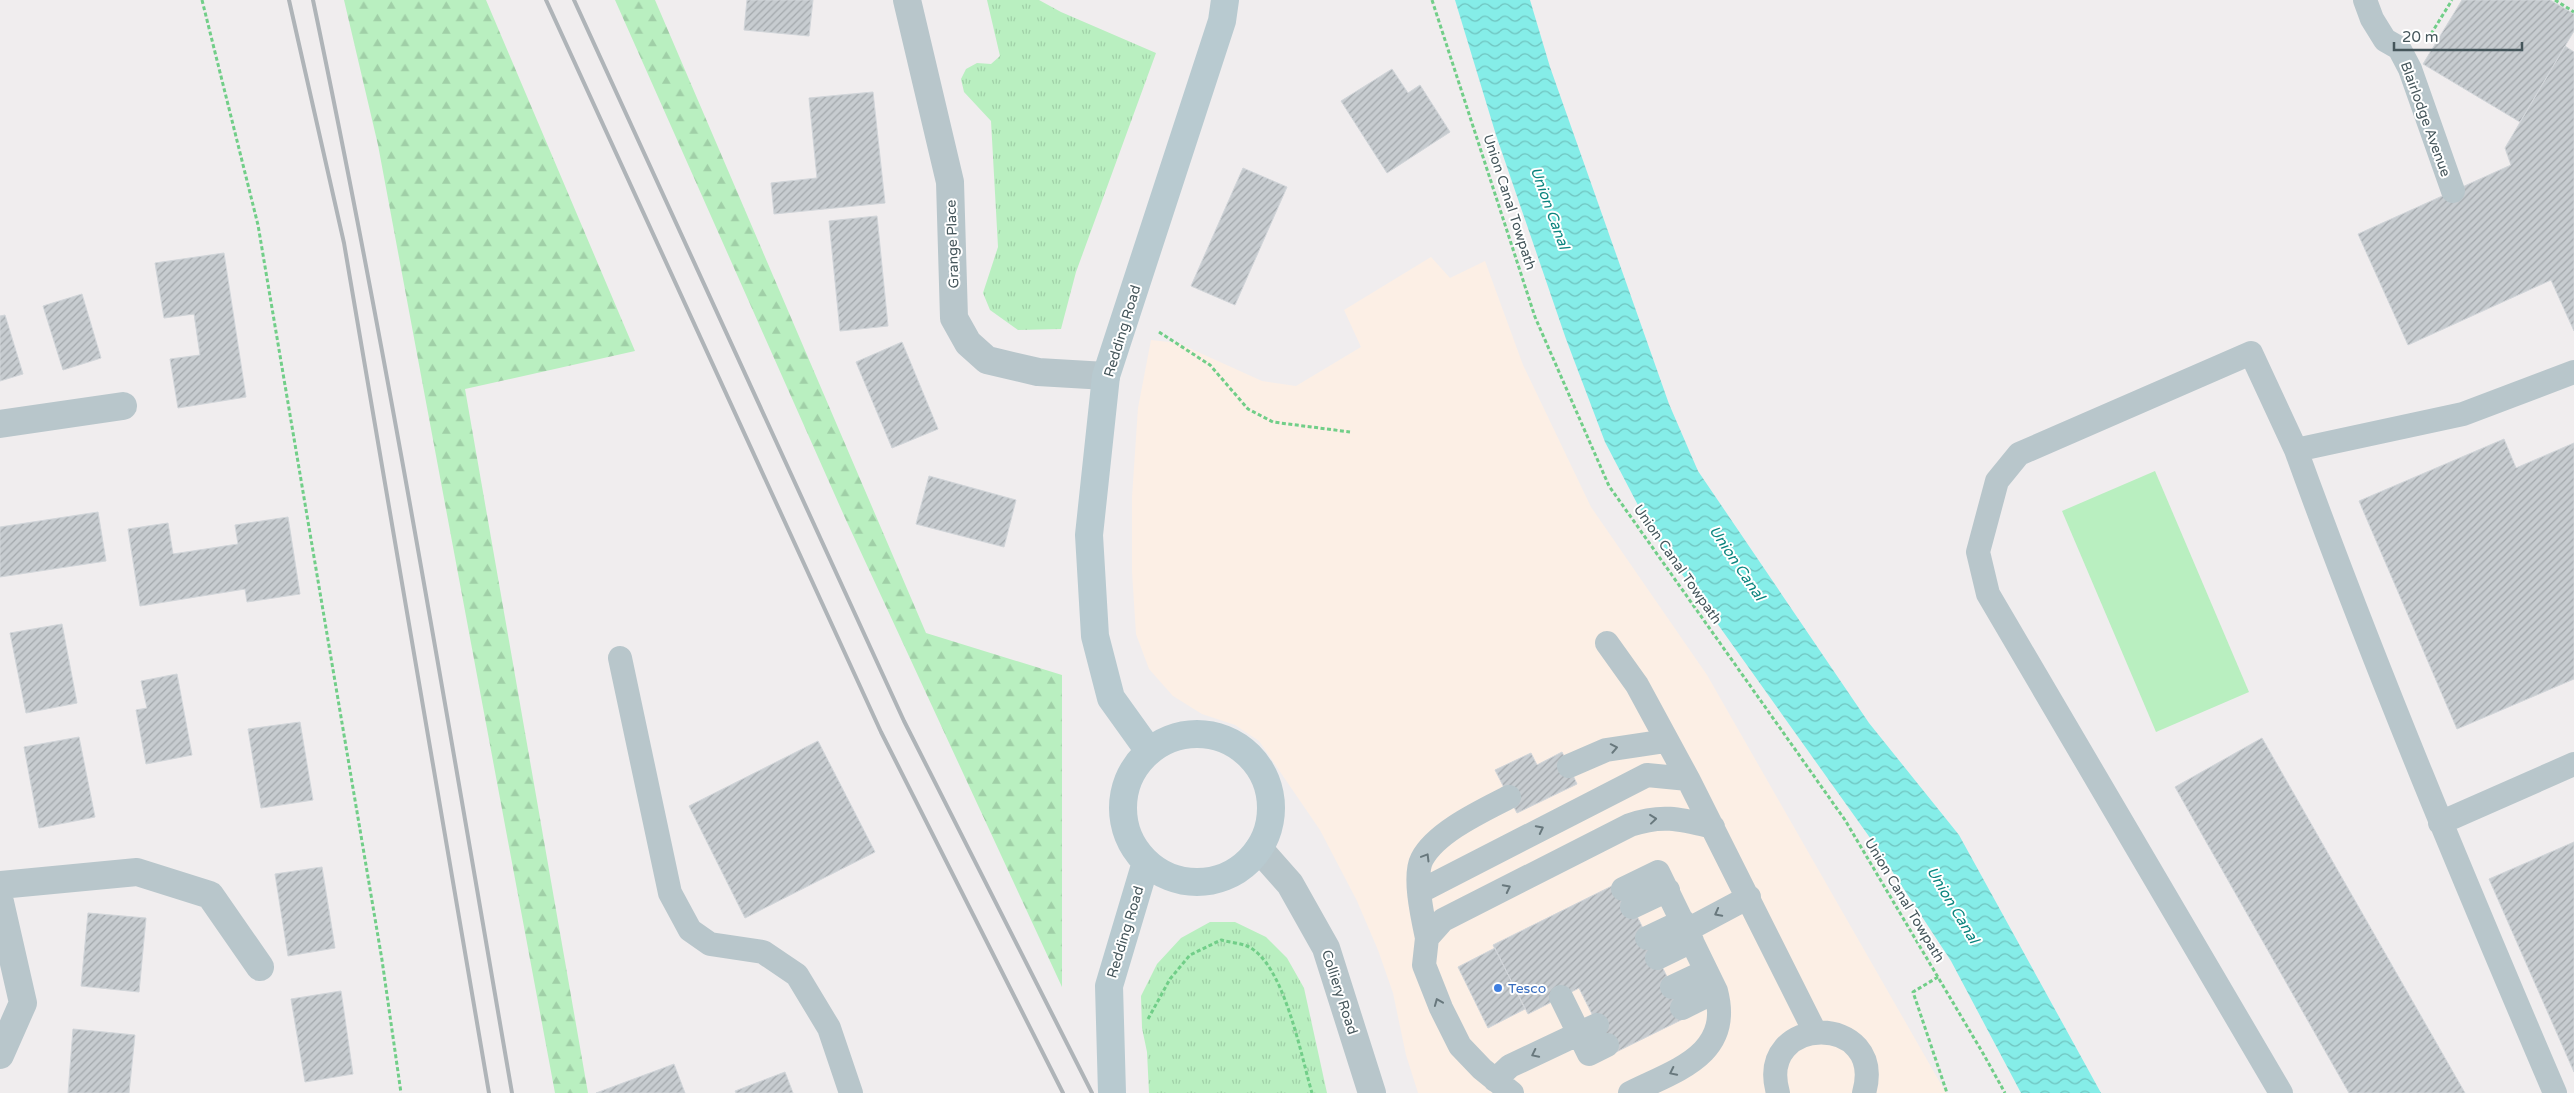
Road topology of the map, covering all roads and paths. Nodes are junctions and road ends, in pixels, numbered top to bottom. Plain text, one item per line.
1 (202, 0) edge
2 (907, 0) edge
3 (1225, 0) edge
4 (1432, 0) edge
5 (2365, 0) edge
6 (2555, 0) edge
7 (2574, 12) edge
8 (2453, 191) dead end
9 (1156, 330) dead end
10 (2574, 372) edge
11 (1106, 376) junction
12 (123, 406) dead end
13 (0, 424) edge
14 (1350, 432) dead end
15 (2296, 450) junction
16 (1607, 643) dead end
17 (620, 658) dead end
18 (1666, 741) junction
19 (1149, 750) junction
20 (2574, 764) edge
21 (1569, 766) dead end
22 (1688, 779) junction
23 (1509, 797) dead end
24 (2440, 823) junction
25 (1712, 826) junction
26 (1259, 849) junction
27 (1146, 862) junction
28 (0, 885) edge
29 (1419, 892) junction
30 (1629, 894) dead end
31 (1749, 897) junction
32 (0, 902) edge
33 (1687, 930) junction
34 (1427, 938) junction
35 (1652, 948) dead end
36 (260, 967) dead end
37 (1938, 976) junction
38 (1711, 981) junction
39 (1677, 998) dead end
40 (1569, 999) dead end
41 (1147, 1020) dead end
42 (1815, 1032) junction
43 (0, 1055) edge
44 (1504, 1087) edge
45 (1112, 1088) edge
46 (401, 1093) edge
47 (851, 1093) edge
48 (1312, 1093) edge
49 (1372, 1093) edge
50 (1630, 1093) edge
51 (1778, 1093) edge
52 (1864, 1093) edge
53 (1947, 1093) edge
54 (2005, 1093) edge
55 (2281, 1093) edge
56 (2555, 1093) edge

1 - 46 path
2 - 11 street, Grange Place
3 - 11 main road, Redding Road
4 - 37 path, Union Canal Towpath
5 - 8 lane, Blairlodge Avenue
6 - 7 path
9 - 14 path
10 - 15 lane
11 - 19 main road, Redding Road
12 - 13 street
15 - 24 lane
15 - 55 lane
16 - 18 lane
17 - 47 lane
21 -> 18 lane
18 - 22 lane
19 - 26 main road
19 - 27 main road
20 - 24 lane
22 - 25 lane
29 -> 22 lane
29 -> 23 lane
24 - 56 lane
25 - 31 lane
34 -> 25 lane
26 - 27 main road
26 - 49 street, Colliery Road
27 - 45 main road, Redding Road
28 - 36 street
29 - 34 lane
30 - 33 lane
31 -> 33 lane
31 - 42 lane
32 - 43 street
33 - 35 lane
33 - 38 lane
44 -> 34 lane
37 - 53 path
37 - 54 path, Union Canal Towpath
38 - 39 lane
38 -> 50 lane
40 -> 44 lane
41 - 48 path
42 - 51 lane
42 - 52 lane

